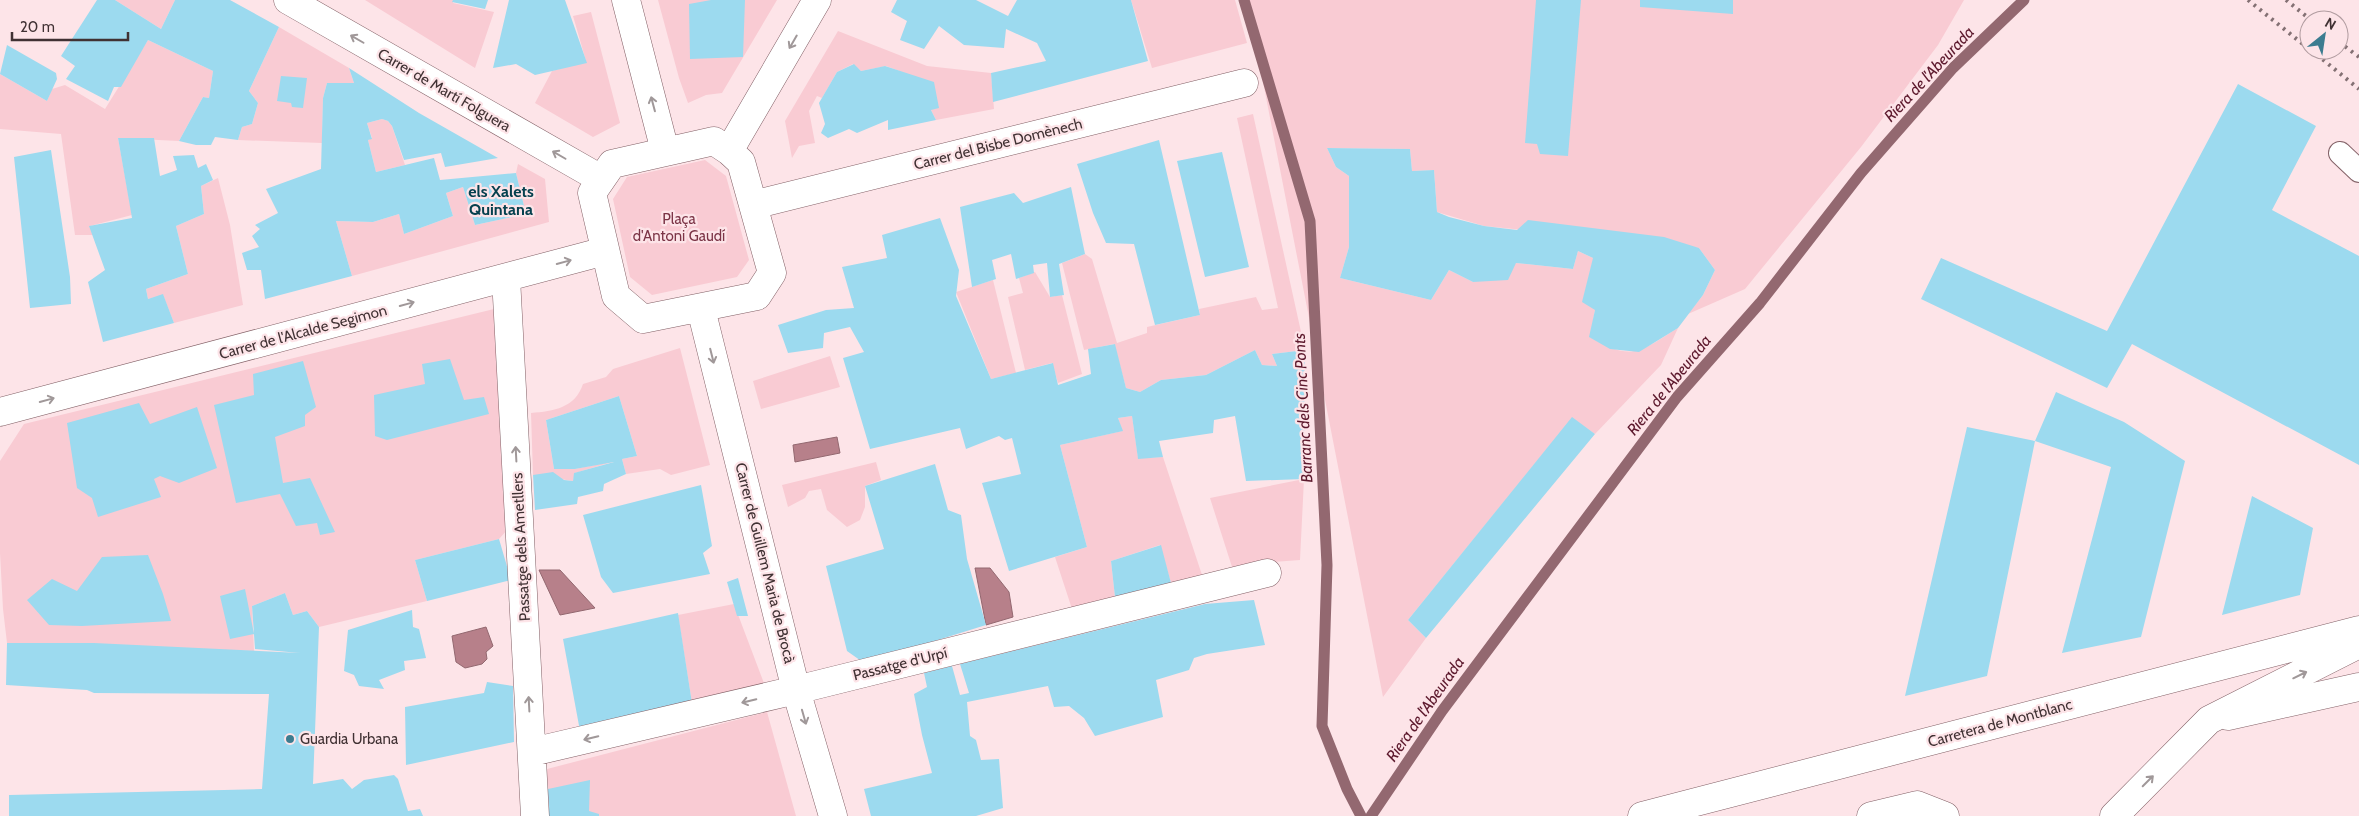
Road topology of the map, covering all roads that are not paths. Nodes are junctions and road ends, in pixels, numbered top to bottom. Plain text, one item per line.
1 (288, 0) edge
2 (626, 0) edge
3 (817, 0) edge
4 (1244, 83) dead end
5 (665, 151) junction
6 (729, 151) junction
7 (2340, 153) dead end
8 (2359, 171) edge
9 (601, 179) junction
10 (754, 204) junction
11 (605, 250) junction
12 (506, 278) junction
13 (700, 309) junction
14 (0, 412) edge
15 (1267, 573) dead end
16 (2359, 630) edge
17 (2359, 644) edge
18 (2359, 687) edge
19 (796, 690) junction
20 (2210, 720) junction
21 (532, 752) junction
22 (535, 816) edge
23 (832, 816) edge
24 (1642, 816) edge
25 (1871, 816) edge
26 (1946, 816) edge
27 (2114, 816) edge

9 -> 1 street, Carrer de Martí Folguera
5 -> 2 street
3 -> 6 street
4 - 10 street, Carrer del Bisbe Domènech
5 - 6 street
5 - 9 street
6 - 10 street
7 - 8 lane
9 - 11 street
10 - 13 street
12 -> 11 street, Carrer de l'Alcalde Segimon
11 - 13 street
14 -> 12 street, Carrer de l'Alcalde Segimon
21 -> 12 street, Passatge dels Ametllers
13 -> 19 street, Carrer de Guillem Maria de Brocà
15 - 19 street, Passatge d'Urpí
16 - 24 street, Carretera de Montblanc
20 -> 17 street
18 - 20 street
19 -> 21 street, Passatge d'Urpí
19 -> 23 street, Carrer de Guillem Maria de Brocà
27 -> 20 street
21 - 22 street, Passatge dels Ametllers
25 - 26 street

